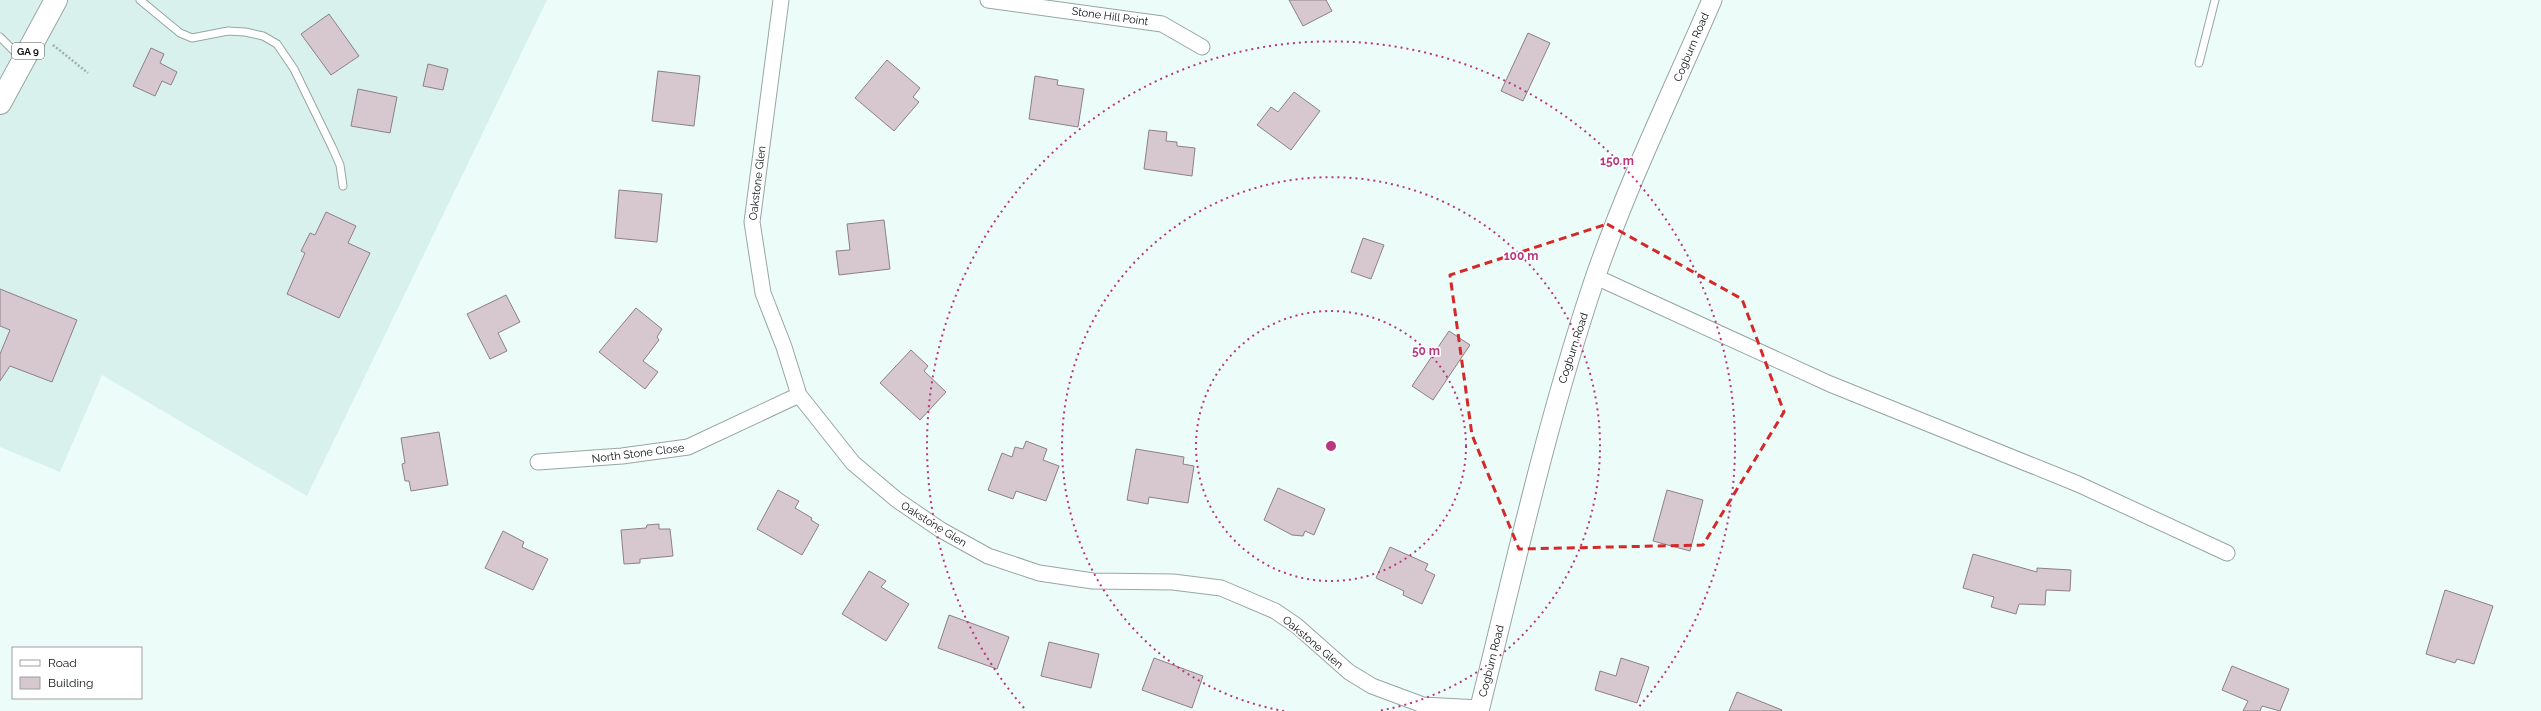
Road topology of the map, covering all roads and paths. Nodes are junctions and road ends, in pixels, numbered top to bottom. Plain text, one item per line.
1 (56, 0) edge
2 (140, 0) edge
3 (781, 0) edge
4 (988, 0) edge
5 (1712, 0) edge
6 (2215, 0) edge
7 (39, 33) junction
8 (0, 37) edge
9 (1202, 47) dead end
10 (23, 61) junction
11 (2199, 63) dead end
12 (88, 73) dead end
13 (0, 103) edge
14 (343, 186) dead end
15 (1596, 277) junction
16 (799, 395) junction
17 (538, 462) dead end
18 (2227, 553) dead end
19 (1479, 709) edge

1 - 7 main road, GA 9
2 - 14 lane
3 - 16 street, Oakstone Glen
4 - 9 street, Stone Hill Point
5 - 15 street, Cogburn Road
6 - 11 lane
7 - 10 main road, GA 9
7 - 12 path
8 - 10 lane
10 - 13 main road, GA 9
15 - 18 street
15 - 19 street, Cogburn Road
16 - 17 street, North Stone Close
16 - 19 street, Oakstone Glen

